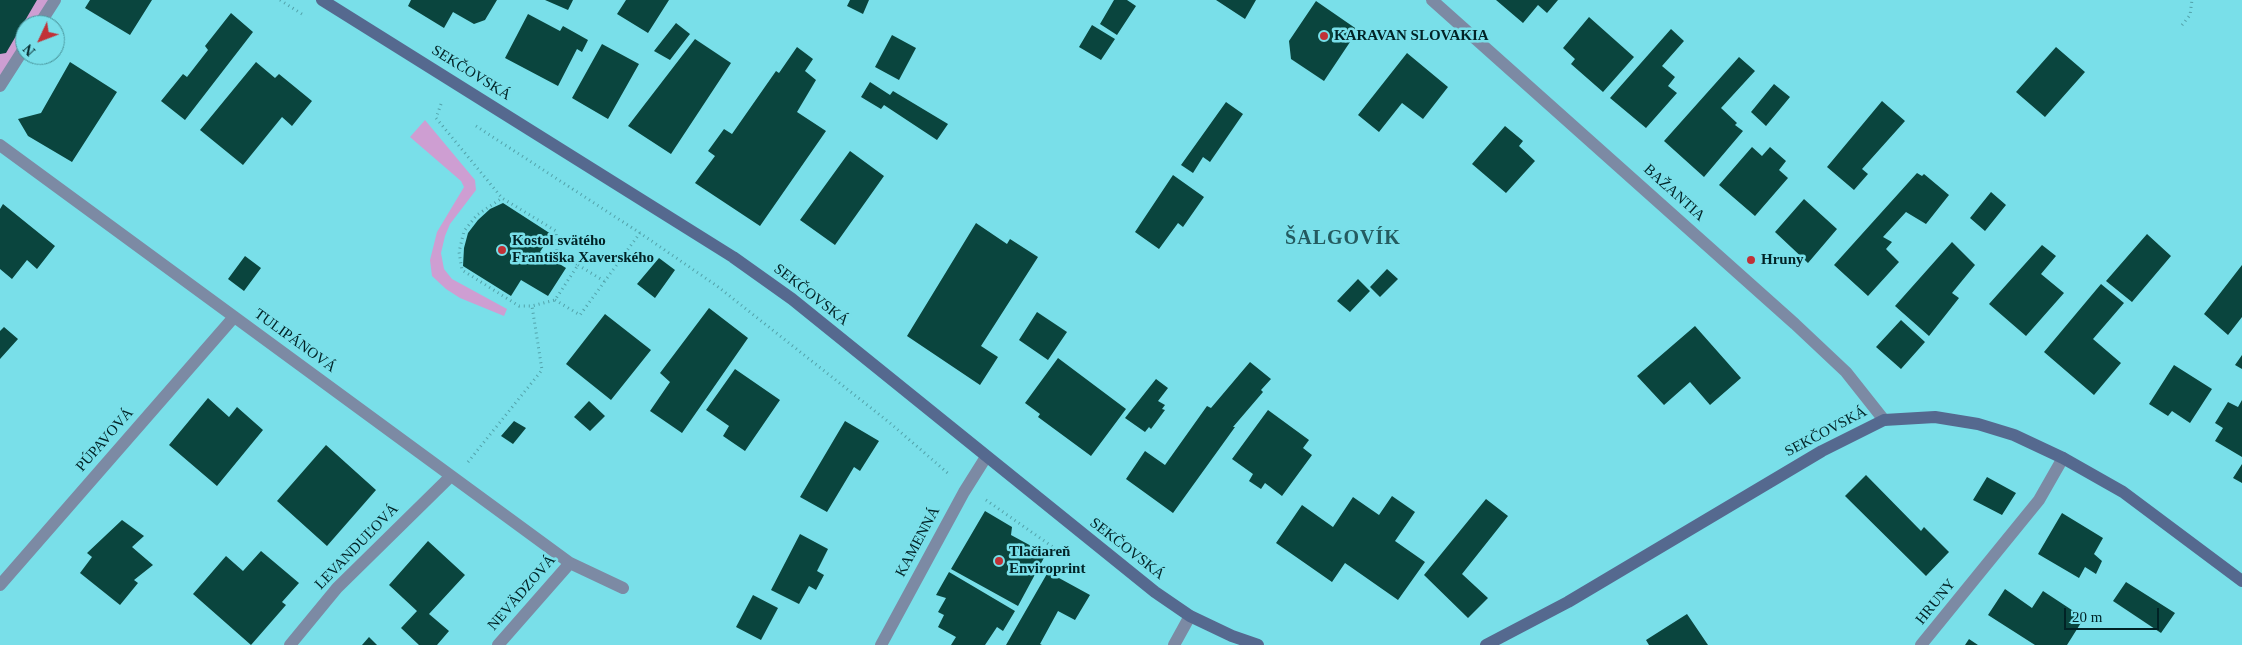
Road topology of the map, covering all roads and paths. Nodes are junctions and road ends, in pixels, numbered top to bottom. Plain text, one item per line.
1 (55, 0) edge
2 (280, 0) edge
3 (322, 0) edge
4 (1432, 0) edge
5 (2192, 0) edge
6 (45, 15) edge
7 (313, 21) dead end
8 (2182, 25) dead end
9 (15, 63) edge
10 (0, 86) edge
11 (433, 98) dead end
12 (441, 104) junction
13 (450, 109) dead end
14 (475, 125) dead end
15 (0, 145) edge
16 (502, 198) junction
17 (640, 233) junction
18 (578, 265) junction
19 (604, 282) junction
20 (555, 300) junction
21 (532, 306) junction
22 (234, 317) junction
23 (1884, 420) junction
24 (986, 456) junction
25 (2063, 458) junction
26 (453, 477) junction
27 (967, 487) junction
28 (1060, 552) dead end
29 (570, 563) junction
30 (2242, 581) edge
31 (0, 584) edge
32 (623, 588) dead end
33 (1190, 616) junction
34 (290, 645) edge
35 (498, 645) edge
36 (881, 645) edge
37 (1174, 645) edge
38 (1258, 645) edge
39 (1486, 645) edge
40 (1921, 645) edge

1 - 6 street
2 - 7 path
3 - 24 street, SEKČOVSKÁ
4 - 23 street, BAŽANTIA
5 - 8 path
9 - 10 street
11 - 12 path
12 - 13 path
12 - 16 path
14 - 17 path
15 - 22 street, TULIPÁNOVÁ
16 - 18 path
16 - 21 path
17 - 19 path
17 - 27 path
18 - 19 path
18 - 20 path
19 - 20 path
20 - 21 path
21 - 26 path
22 - 26 street, TULIPÁNOVÁ
22 - 31 street, PÚPAVOVÁ
23 - 25 street, SEKČOVSKÁ
23 - 39 street, SEKČOVSKÁ
24 - 27 street, KAMENNÁ
24 - 33 street, SEKČOVSKÁ
25 - 30 street, SEKČOVSKÁ
25 - 40 street, HRUNY
26 - 29 street, TULIPÁNOVÁ
26 - 34 street, LEVANDUĽOVÁ
27 - 28 path
27 - 36 street, KAMENNÁ
29 - 32 street, TULIPÁNOVÁ
29 - 35 street, NEVÄDZOVÁ
33 - 37 street
33 - 38 street, SEKČOVSKÁ

